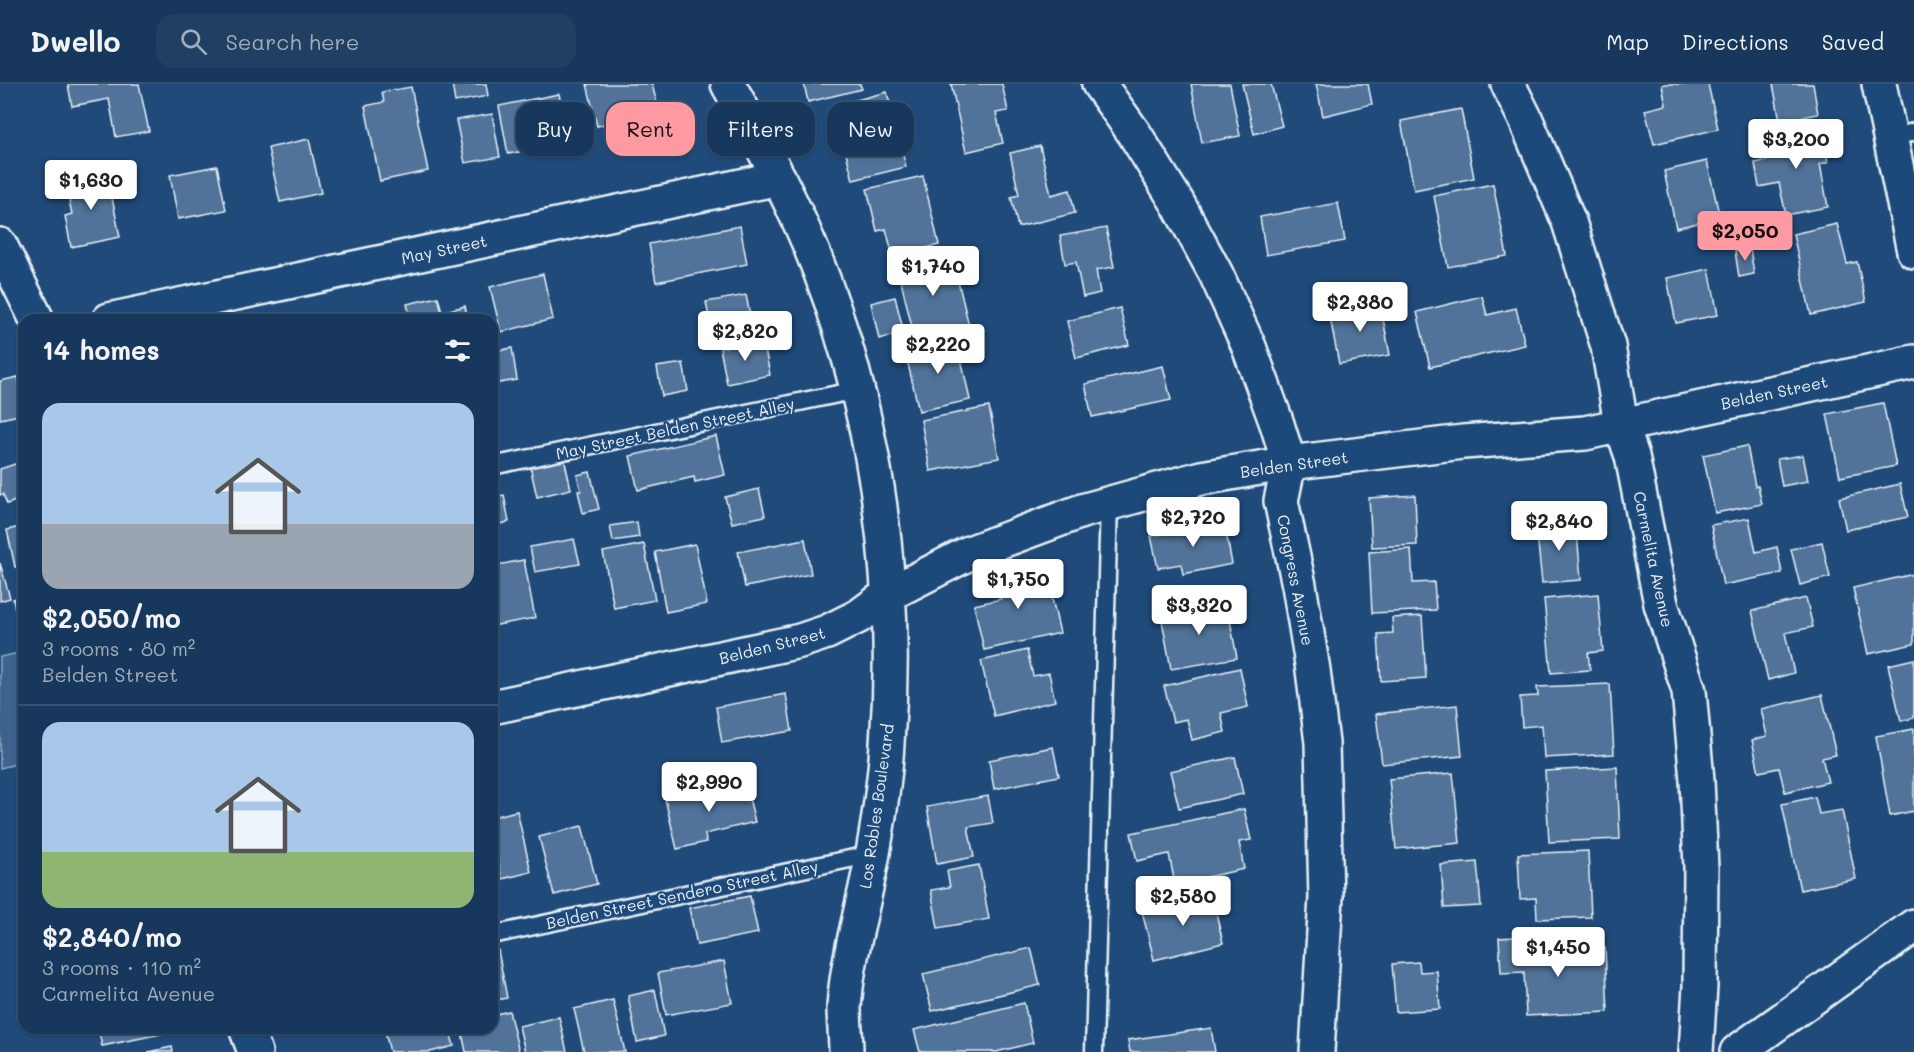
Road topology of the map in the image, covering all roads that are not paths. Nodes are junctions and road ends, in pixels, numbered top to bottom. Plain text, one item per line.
1 (728, 84) edge
2 (1098, 84) edge
3 (1508, 84) edge
4 (1879, 84) edge
5 (1902, 135) edge
6 (779, 178) junction
7 (0, 245) edge
8 (1914, 251) edge
9 (34, 314) edge
10 (137, 314) edge
11 (1914, 362) edge
12 (857, 390) junction
13 (1621, 424) junction
14 (1288, 463) junction
15 (498, 465) edge
16 (1109, 502) junction
17 (889, 594) junction
18 (498, 706) edge
19 (873, 854) junction
20 (1914, 926) edge
21 (498, 934) edge
22 (248, 1034) edge
23 (255, 1052) edge
24 (846, 1052) edge
25 (1094, 1052) edge
26 (1317, 1052) edge
27 (1696, 1052) edge
28 (1737, 1052) edge

1 - 6 street, Los Robles Boulevard
2 - 14 street, Congress Avenue
3 - 13 street, Carmelita Avenue
4 - 5 street
5 - 8 street
6 - 10 street, May Street
6 - 12 street, Los Robles Boulevard
7 - 9 street
11 - 13 street, Belden Street
12 - 15 lane, May Street Belden Street Alley
12 - 17 street, Los Robles Boulevard
13 - 14 street, Belden Street
13 - 27 street, Carmelita Avenue
14 - 16 street, Belden Street
14 - 26 street, Congress Avenue
16 - 17 street, Belden Street
16 - 25 lane
17 - 18 street, Belden Street
17 - 19 street, Los Robles Boulevard
19 - 21 lane, Belden Street Sendero Street Alley
19 - 24 street, Los Robles Boulevard
20 - 28 street
22 - 23 street

